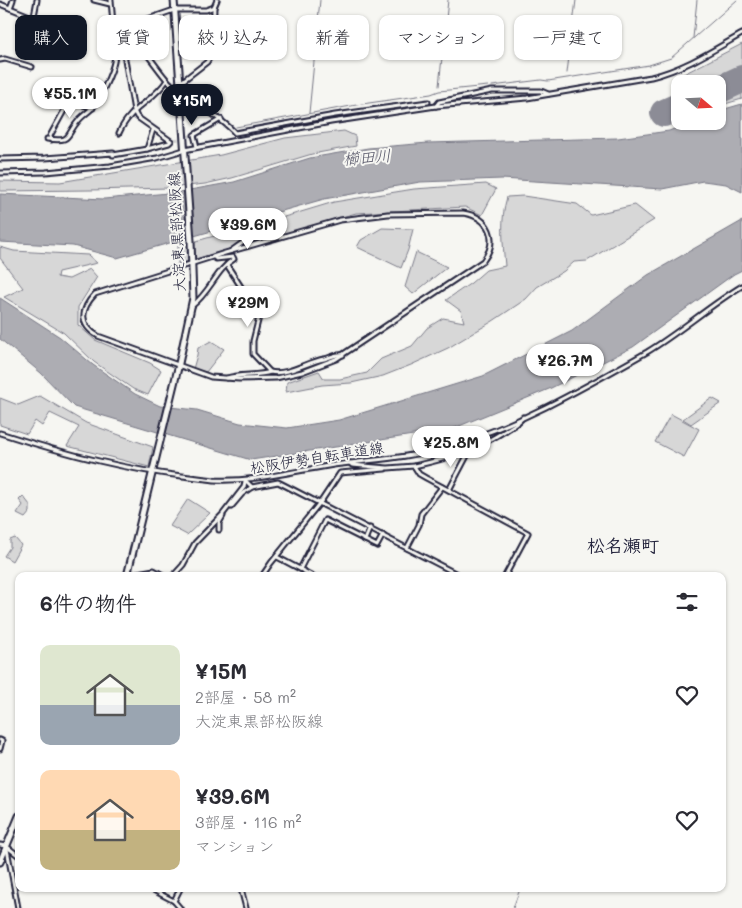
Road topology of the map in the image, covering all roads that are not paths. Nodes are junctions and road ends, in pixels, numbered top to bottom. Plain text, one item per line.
1 (13, 0) edge
2 (38, 0) edge
3 (94, 0) edge
4 (174, 0) edge
5 (217, 0) edge
6 (110, 2) edge
7 (0, 4) edge
8 (214, 7) junction
9 (10, 8) junction
10 (174, 11) junction
11 (112, 15) edge
12 (163, 15) edge
13 (742, 34) edge
14 (0, 60) edge
15 (113, 60) edge
16 (125, 60) edge
17 (151, 60) edge
18 (32, 67) dead end
19 (167, 80) junction
20 (180, 83) junction
21 (180, 92) junction
22 (548, 94) junction
23 (428, 102) dead end
24 (436, 106) junction
25 (93, 108) junction
26 (134, 111) junction
27 (221, 119) junction
28 (154, 130) junction
29 (120, 133) dead end
30 (197, 148) junction
31 (147, 149) junction
32 (184, 151) junction
33 (0, 159) edge
34 (0, 173) edge
35 (252, 236) dead end
36 (231, 251) junction
37 (214, 257) junction
38 (192, 262) junction
39 (227, 265) junction
40 (741, 288) edge
41 (192, 305) junction
42 (343, 355) junction
43 (178, 367) junction
44 (270, 372) junction
45 (225, 379) junction
46 (523, 417) junction
47 (0, 433) edge
48 (469, 451) junction
49 (350, 462) junction
50 (414, 466) junction
51 (388, 468) junction
52 (153, 470) junction
53 (246, 480) junction
54 (252, 487) junction
55 (442, 487) junction
56 (449, 490) junction
57 (320, 503) junction
58 (223, 514) junction
59 (370, 528) junction
60 (219, 530) dead end
61 (383, 535) junction
62 (365, 540) junction
63 (407, 548) junction
64 (277, 557) junction
65 (300, 569) junction
66 (129, 572) edge
67 (145, 572) edge
68 (158, 572) edge
69 (177, 572) edge
70 (264, 572) edge
71 (306, 572) edge
72 (453, 572) edge
73 (507, 572) edge
74 (0, 740) edge
75 (0, 749) edge
76 (15, 823) edge
77 (3, 846) edge
78 (15, 854) edge
79 (0, 862) edge
80 (157, 892) edge
81 (178, 892) edge
82 (242, 892) edge
83 (174, 900) junction
84 (18, 908) edge
85 (180, 908) edge
86 (246, 908) edge

1 - 9 street
2 - 9 street
3 - 6 street
4 - 10 main road, 大淀東黒部松阪線
5 - 8 street
6 - 11 street
7 - 9 street
8 - 10 street
8 - 20 street
10 - 12 street
10 - 20 main road, 大淀東黒部松阪線
13 - 22 street
14 - 18 street
15 - 25 street
16 - 26 street
17 - 19 street
19 - 21 street
19 - 26 street
20 - 21 main road, 大淀東黒部松阪線
21 - 27 street
21 - 32 main road, 大淀東黒部松阪線
22 - 24 street
22 - 24 street
23 - 27 street
24 - 30 street
25 - 25 street
26 - 28 street
26 - 29 street
27 - 30 street
28 - 31 street
28 - 31 street
30 - 32 street
31 - 33 street
32 - 34 street
32 - 38 main road, 大淀東黒部松阪線
35 - 36 street
36 - 37 street
36 - 42 street
37 - 38 street
37 - 39 street
38 - 41 main road, 大淀東黒部松阪線
38 - 43 street
39 - 41 street
39 - 44 street
40 - 46 street, 松阪伊勢自転車道線
41 - 43 main road, 大淀東黒部松阪線
42 - 44 street
42 - 45 street
43 - 45 street
43 - 52 main road, 大淀東黒部松阪線
44 - 45 street
46 - 48 street
46 - 49 street, 松阪伊勢自転車道線
47 - 52 street, 松阪伊勢自転車道線
48 - 50 street
48 - 56 street
49 - 51 street
49 - 53 street, 松阪伊勢自転車道線
50 - 51 street
50 - 55 street
51 - 57 street
52 - 53 street, 松阪伊勢自転車道線
52 - 66 main road, 大淀東黒部松阪線
53 - 54 street
53 - 58 street
54 - 57 street
54 - 58 street
55 - 56 street
55 - 63 street
56 - 73 street
57 - 59 street
57 - 64 street
58 - 60 street
58 - 69 street
59 - 61 street
59 - 62 street
61 - 62 street
61 - 63 street
62 - 65 street
63 - 72 street
64 - 65 street
64 - 70 street
65 - 71 street
67 - 68 street
74 - 75 street
76 - 77 main road
77 - 78 street
77 - 79 main road
77 - 84 street
80 - 83 street
81 - 83 street
82 - 86 street
83 - 85 street

